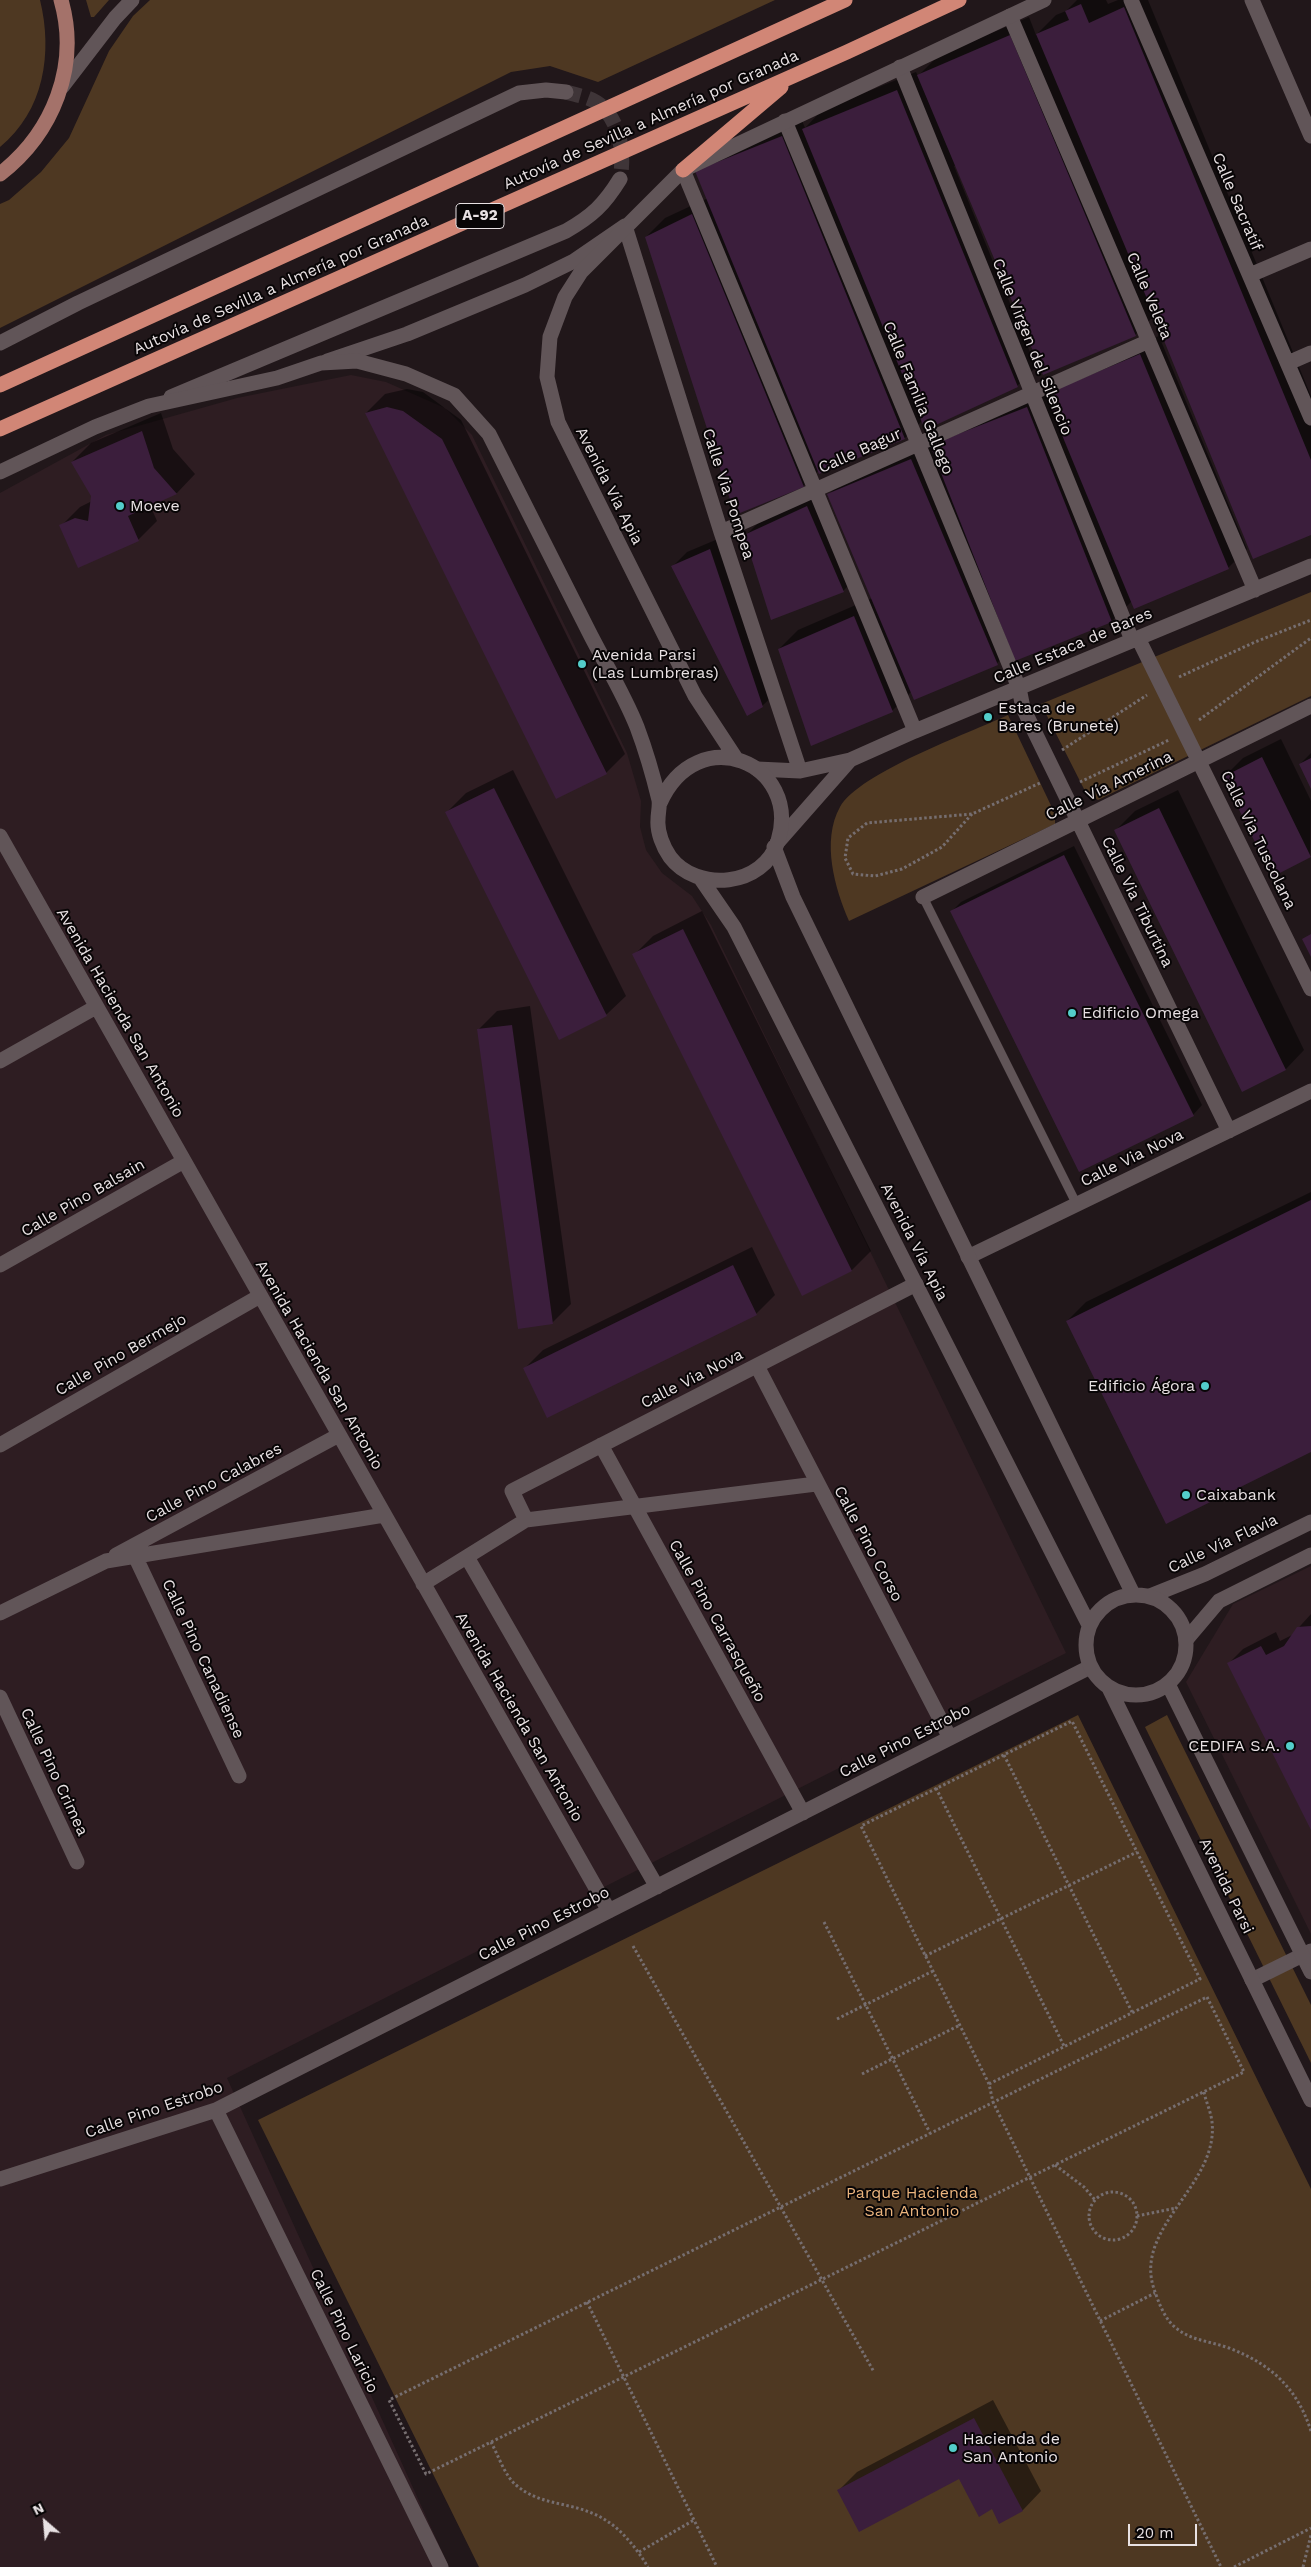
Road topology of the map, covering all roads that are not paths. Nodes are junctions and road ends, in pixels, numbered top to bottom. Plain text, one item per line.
1 (61, 0) edge
2 (132, 0) edge
3 (841, 0) edge
4 (845, 0) edge
5 (959, 0) edge
6 (1044, 0) edge
7 (1131, 0) edge
8 (1252, 0) edge
9 (824, 10) junction
10 (1010, 16) junction
11 (900, 68) junction
12 (795, 75) junction
13 (62, 87) junction
14 (566, 92) tunnel mouth
15 (785, 122) junction
16 (1311, 136) edge
17 (683, 170) junction
18 (0, 174) edge
19 (620, 179) tunnel mouth
20 (625, 226) junction
21 (1311, 249) edge
22 (1250, 275) junction
23 (1149, 341) junction
24 (0, 343) edge
25 (1311, 353) edge
26 (321, 363) junction
27 (1288, 363) junction
28 (0, 385) edge
29 (1032, 393) junction
30 (149, 406) junction
31 (1311, 418) edge
32 (0, 429) edge
33 (918, 444) junction
34 (0, 472) edge
35 (816, 490) junction
36 (721, 532) junction
37 (1311, 566) edge
38 (1255, 590) junction
39 (1135, 639) junction
40 (1019, 688) junction
41 (1311, 706) edge
42 (915, 731) junction
43 (737, 760) junction
44 (850, 760) junction
45 (1199, 761) junction
46 (757, 769) junction
47 (800, 771) junction
48 (660, 803) junction
49 (1078, 821) junction
50 (2, 845) edge
51 (776, 845) junction
52 (701, 879) junction
53 (923, 897) joint
54 (1311, 989) edge
55 (96, 1007) junction
56 (0, 1061) edge
57 (1311, 1091) edge
58 (1229, 1131) junction
59 (184, 1161) junction
60 (1077, 1205) junction
61 (968, 1257) junction
62 (0, 1265) edge
63 (916, 1284) junction
64 (260, 1296) junction
65 (757, 1366) junction
66 (339, 1435) junction
67 (0, 1445) edge
68 (601, 1445) junction
69 (816, 1484) junction
70 (635, 1507) junction
71 (384, 1515) junction
72 (526, 1520) junction
73 (1311, 1522) edge
74 (1311, 1555) edge
75 (135, 1556) junction
76 (467, 1557) junction
77 (106, 1561) junction
78 (423, 1584) junction
79 (1132, 1594) junction
80 (1150, 1596) junction
81 (0, 1613) edge
82 (1089, 1625) junction
83 (1186, 1640) junction
84 (1090, 1667) junction
85 (1168, 1684) junction
86 (1108, 1688) junction
87 (0, 1697) edge
88 (950, 1738) junction
89 (239, 1776) dead end
90 (803, 1813) junction
91 (77, 1862) dead end
92 (657, 1887) junction
93 (609, 1911) junction
94 (1307, 1953) edge
95 (1311, 1972) edge
96 (1252, 1980) junction
97 (1311, 2100) edge
98 (216, 2110) junction
99 (0, 2179) edge
100 (441, 2567) edge

1 - 13 main road
2 - 13 street
3 - 9 highway
4 - 9 highway, Autovía de Sevilla a Almería por Granada / A-92
5 - 12 highway, Autovía de Sevilla a Almería por Granada / A-92
6 - 10 street
7 - 22 street, Calle Sacratif
8 - 16 street
9 - 28 highway, Autovía de Sevilla a Almería por Granada / A-92
10 - 11 street
10 - 23 street, Calle Veleta
11 - 15 street
11 - 29 street, Calle Virgen del Silencio
12 - 17 highway
12 - 32 highway, Autovía de Sevilla a Almería por Granada / A-92
13 - 18 main road
14 - 24 street
15 - 17 street
15 - 33 street, Calle Familia Gallego
17 - 20 street
17 - 35 street
19 - 30 street
20 - 26 street
20 - 36 street, Calle Via Pompea
20 - 43 street, Avenida Vía Apia
21 - 22 street
22 - 27 street, Calle Sacratif
23 - 29 street, Calle Bagur
23 - 38 street, Calle Veleta
25 - 27 street
26 - 30 street
26 - 48 street
27 - 31 street, Calle Sacratif
29 - 33 street, Calle Bagur
29 - 39 street, Calle Virgen del Silencio
30 - 34 street
33 - 35 street, Calle Bagur
33 - 40 street, Calle Familia Gallego
35 - 36 street, Calle Bagur
35 - 42 street
36 - 47 street, Calle Via Pompea
37 - 38 street, Calle Estaca de Bares
38 - 39 street, Calle Estaca de Bares
39 - 40 street, Calle Estaca de Bares
39 - 45 street, Calle Virgen del Silencio
40 - 42 street, Calle Estaca de Bares
40 - 49 street, Calle Via Tiburtina
41 - 45 street, Calle Vía Amerina
42 - 44 street, Calle Estaca de Bares
43 - 46 street
43 - 48 street
44 - 47 street, Calle Estaca de Bares
44 - 51 street, Calle Estaca de Bares
45 - 49 street, Calle Vía Amerina
45 - 54 street, Calle Via Tuscolana
46 - 47 street, Calle Estaca de Bares
46 - 51 street
48 - 52 street
49 - 53 street, Calle Vía Amerina
49 - 58 street, Calle Via Tiburtina
50 - 55 street, Avenida Hacienda San Antonio
51 - 52 street
51 - 61 street
52 - 63 street, Avenida Vía Apia
53 - 60 lane
55 - 56 street
55 - 59 street, Avenida Hacienda San Antonio
57 - 58 street, Calle Via Nova
58 - 60 street, Calle Via Nova
59 - 62 street, Calle Pino Balsain
59 - 64 street, Avenida Hacienda San Antonio
60 - 61 street, Calle Via Nova
61 - 79 street
63 - 65 street, Calle Via Nova
63 - 82 street, Avenida Vía Apia
64 - 66 street, Avenida Hacienda San Antonio
64 - 67 street, Calle Pino Bermejo
65 - 68 street, Calle Via Nova
65 - 69 street, Calle Pino Corso
66 - 71 street, Avenida Hacienda San Antonio
66 - 77 street, Calle Pino Calabres
68 - 70 street, Calle Pino Carrasqueño
68 - 72 street, Calle Via Nova
69 - 70 street
69 - 88 street, Calle Pino Corso
70 - 72 street
70 - 90 street, Calle Pino Carrasqueño
71 - 75 street
71 - 78 street, Avenida Hacienda San Antonio
72 - 76 street
73 - 80 street, Calle Vía Flavia
74 - 83 street
75 - 77 street
75 - 89 street, Calle Pino Canadiense
76 - 78 street
76 - 92 street
77 - 81 street
78 - 93 street, Avenida Hacienda San Antonio
79 - 80 street
79 - 82 street
80 - 83 street
82 - 84 street
83 - 85 street
84 - 86 street
84 - 88 street, Calle Pino Estrobo
85 - 86 street
85 - 94 street
86 - 96 street, Avenida Parsi
87 - 91 street, Calle Pino Crimea
88 - 90 street, Calle Pino Estrobo
90 - 92 street, Calle Pino Estrobo
92 - 93 street, Calle Pino Estrobo
93 - 98 street, Calle Pino Estrobo
94 - 95 street
94 - 96 street
96 - 97 street, Avenida Parsi
98 - 99 street, Calle Pino Estrobo
98 - 100 street, Calle Pino Laricio

